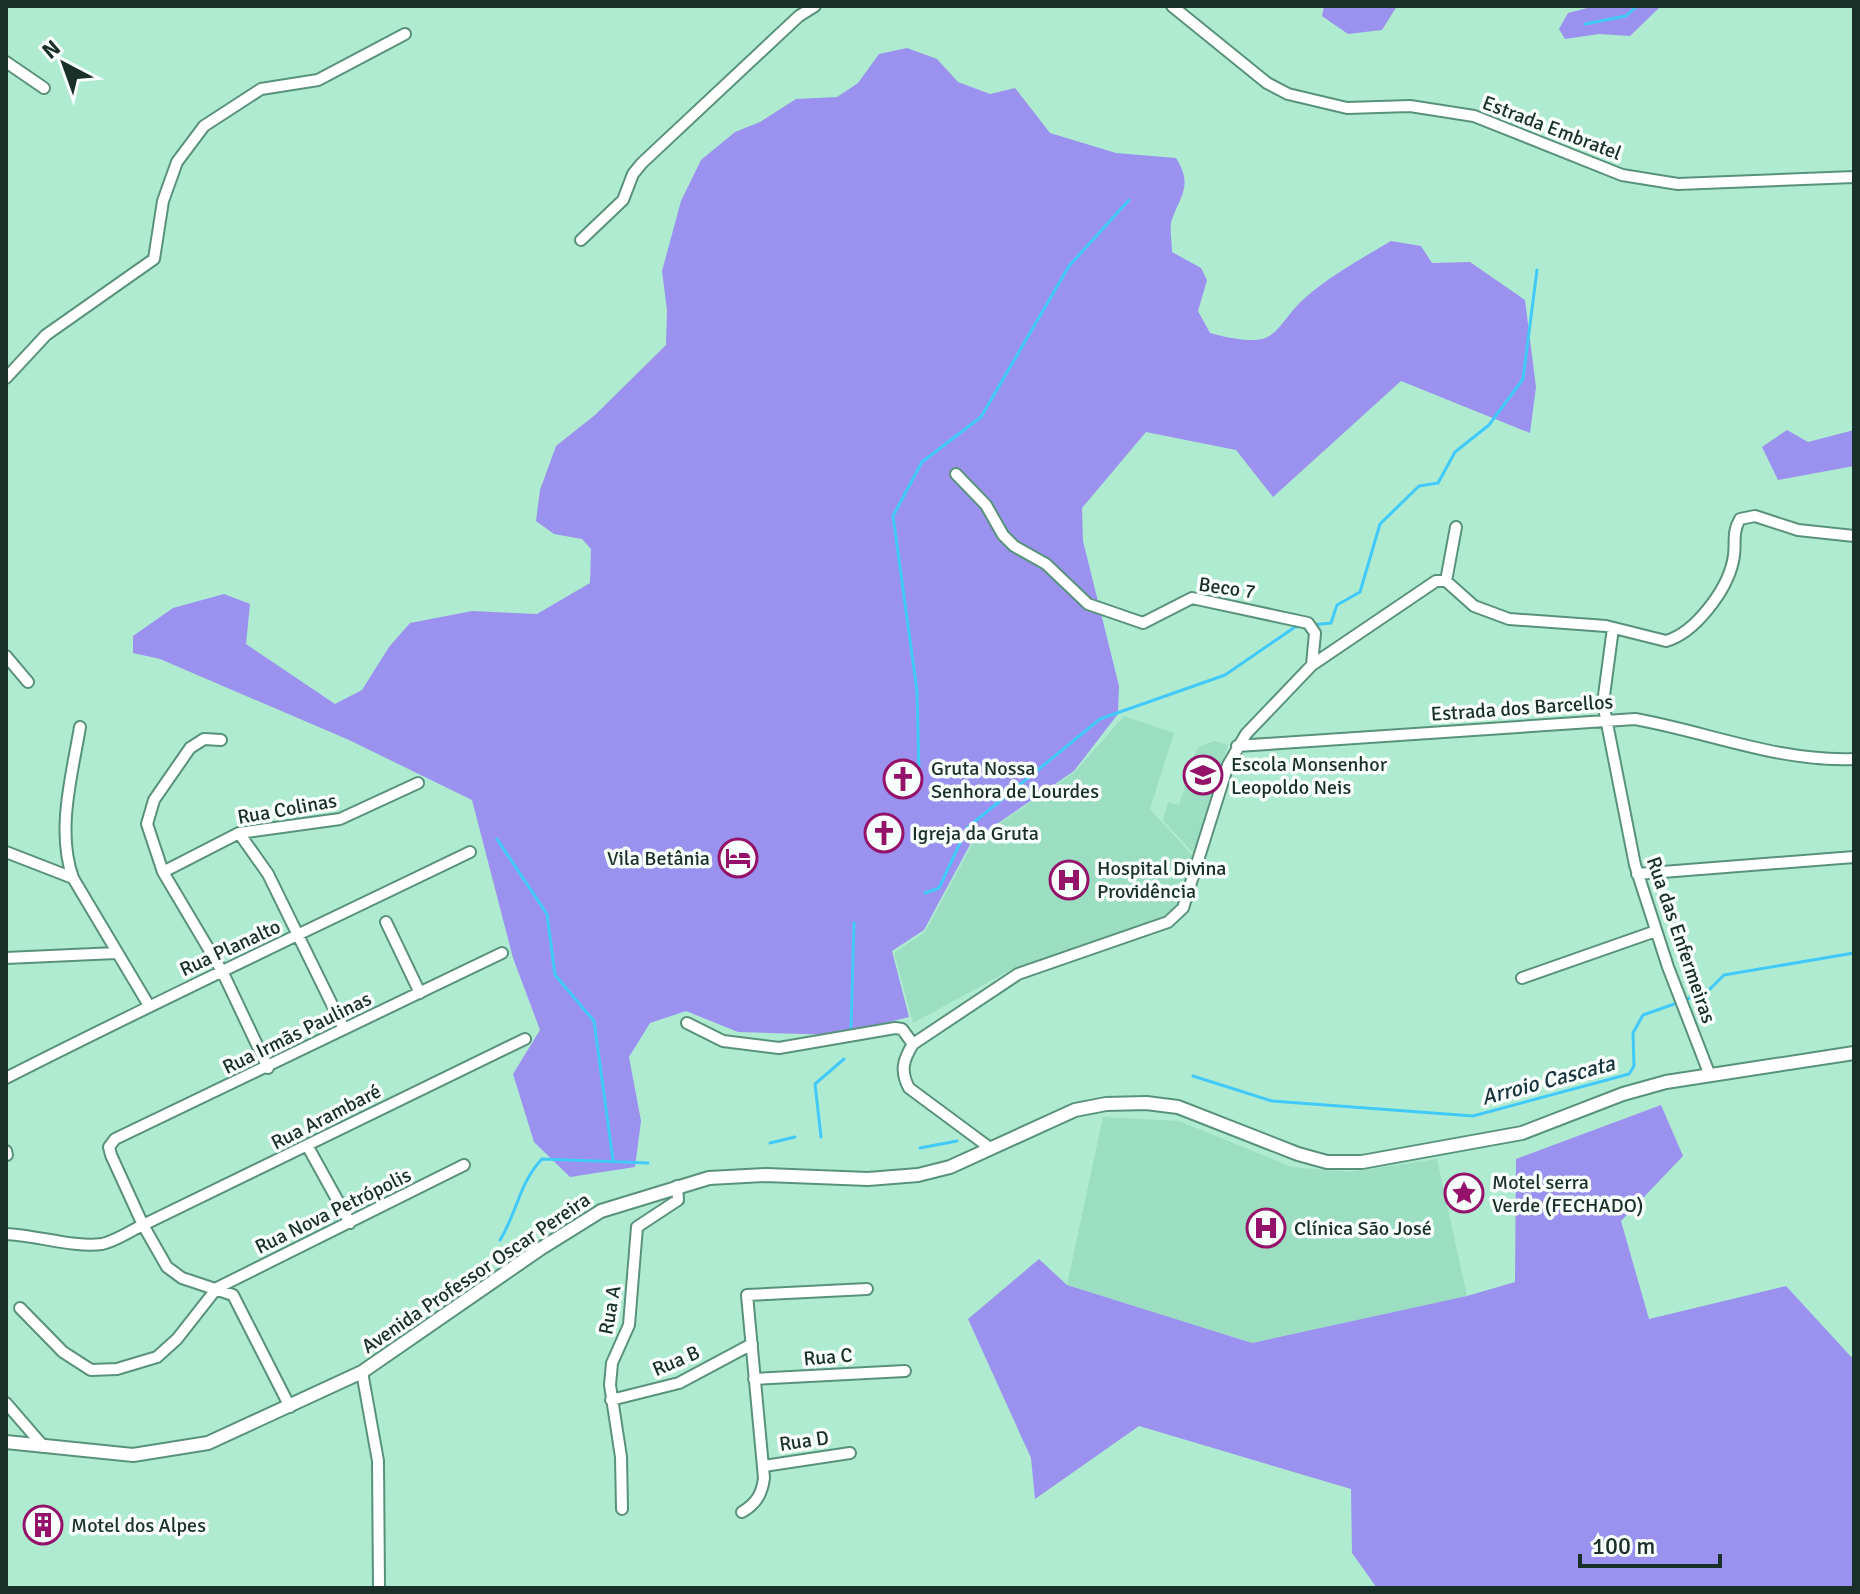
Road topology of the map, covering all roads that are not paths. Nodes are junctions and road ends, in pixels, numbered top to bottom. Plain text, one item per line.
1 (815, 6) edge
2 (1172, 6) edge
3 (405, 34) dead end
4 (6, 62) edge
5 (44, 88) dead end
6 (1854, 177) edge
7 (581, 240) dead end
8 (6, 378) edge
9 (956, 474) dead end
10 (1456, 527) dead end
11 (1854, 536) edge
12 (1446, 581) junction
13 (1613, 628) junction
14 (6, 656) edge
15 (1312, 665) junction
16 (28, 682) dead end
17 (1607, 719) junction
18 (80, 727) dead end
19 (221, 740) dead end
20 (1237, 746) junction
21 (1854, 759) edge
22 (418, 783) dead end
23 (239, 833) junction
24 (6, 852) edge
25 (470, 852) dead end
26 (1854, 857) edge
27 (163, 872) junction
28 (1637, 874) junction
29 (73, 878) junction
30 (386, 922) dead end
31 (1656, 931) junction
32 (300, 936) junction
33 (116, 953) junction
34 (502, 953) dead end
35 (6, 958) edge
36 (223, 973) junction
37 (1522, 978) dead end
38 (420, 993) junction
39 (148, 1004) junction
40 (687, 1023) dead end
41 (344, 1029) junction
42 (525, 1039) dead end
43 (913, 1044) junction
44 (1854, 1053) edge
45 (268, 1068) junction
46 (1709, 1073) junction
47 (6, 1078) edge
48 (308, 1147) junction
49 (990, 1148) junction
50 (464, 1165) dead end
51 (677, 1186) junction
52 (350, 1223) junction
53 (143, 1225) junction
54 (6, 1234) edge
55 (217, 1288) junction
56 (867, 1289) dead end
57 (20, 1308) dead end
58 (752, 1344) junction
59 (905, 1371) dead end
60 (362, 1372) junction
61 (754, 1379) junction
62 (611, 1400) junction
63 (6, 1403) edge
64 (290, 1407) junction
65 (6, 1442) edge
66 (45, 1448) junction
67 (850, 1453) dead end
68 (764, 1466) junction
69 (622, 1509) dead end
70 (742, 1512) dead end
71 (379, 1588) edge

1 - 7 street
2 - 6 street, Estrada Embratel
3 - 8 street
4 - 5 street
9 - 15 street, Beco 7
10 - 12 street
11 - 13 street
12 - 13 street
12 - 15 street
13 - 17 street, Rua das Enfermeiras
14 - 16 street
15 - 20 street
17 - 20 street, Estrada dos Barcellos
17 - 21 street, Estrada dos Barcellos
17 - 28 street, Rua das Enfermeiras
18 - 29 street
19 - 27 street
20 - 43 street
22 - 23 street, Rua Colinas
23 - 27 street, Rua Colinas
23 - 32 street
24 - 29 street
25 - 32 street, Rua Planalto
26 - 28 street
27 - 36 street
28 - 31 street, Rua das Enfermeiras
29 - 33 street
30 - 38 street
31 - 37 street
31 - 46 street, Rua das Enfermeiras
32 - 36 street, Rua Planalto
32 - 41 street
33 - 35 street
33 - 39 street
34 - 38 street, Rua Irmãs Paulinas
36 - 39 street, Rua Planalto
36 - 45 street
38 - 41 street, Rua Irmãs Paulinas
39 - 47 street, Rua Planalto
40 - 43 street
41 - 45 street, Rua Irmãs Paulinas
42 - 48 street, Rua Arambaré
43 - 49 street
44 - 46 main road, Avenida Professor Oscar Pereira
45 - 53 street, Rua Irmãs Paulinas
46 - 49 main road, Avenida Professor Oscar Pereira
48 - 52 street
48 - 53 street, Rua Arambaré
49 - 51 main road, Avenida Professor Oscar Pereira
50 - 52 street, Rua Nova Petrópolis
51 - 60 main road, Avenida Professor Oscar Pereira
51 - 62 street, Rua A
52 - 55 street, Rua Nova Petrópolis
53 - 54 street, Rua Arambaré
53 - 55 street
55 - 57 street
55 - 64 street
56 - 58 street
58 - 61 street
58 - 62 street, Rua B
59 - 61 street, Rua C
60 - 64 main road, Avenida Professor Oscar Pereira
60 - 71 street
61 - 68 street
62 - 69 street, Rua A
63 - 66 street
64 - 66 main road, Avenida Professor Oscar Pereira
65 - 66 main road, Avenida Professor Oscar Pereira
67 - 68 street, Rua D
68 - 70 street

